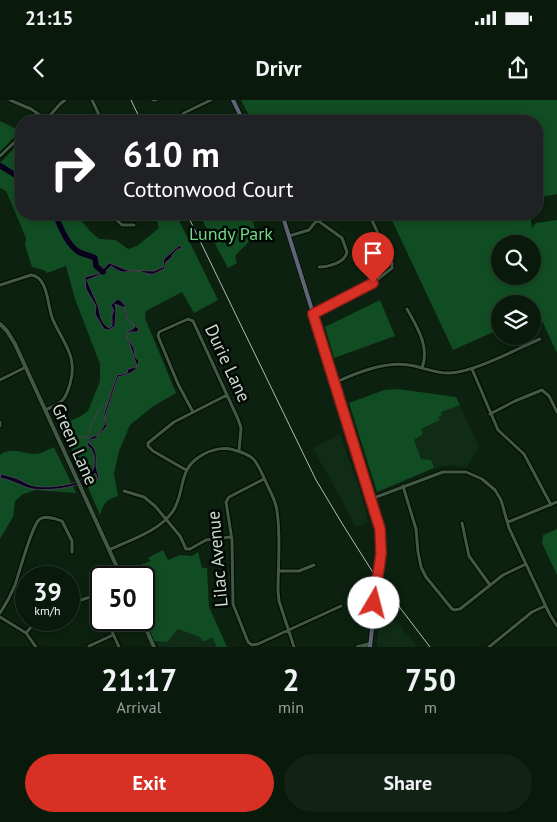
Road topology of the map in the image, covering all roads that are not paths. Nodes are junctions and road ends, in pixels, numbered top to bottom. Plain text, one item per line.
1 (10, 100) edge
2 (65, 100) edge
3 (92, 100) edge
4 (211, 100) edge
5 (234, 100) edge
6 (38, 115) edge
7 (52, 115) edge
8 (99, 115) edge
9 (182, 115) edge
10 (241, 115) edge
11 (15, 142) edge
12 (0, 156) edge
13 (117, 220) edge
14 (284, 220) edge
15 (317, 220) joint
16 (373, 220) edge
17 (134, 225) dead end
18 (289, 236) junction
19 (319, 267) dead end
20 (0, 285) edge
21 (406, 309) dead end
22 (313, 314) junction
23 (0, 324) edge
24 (525, 345) edge
25 (26, 367) junction
26 (422, 368) junction
27 (472, 369) junction
28 (0, 380) edge
29 (334, 383) junction
30 (227, 395) junction
31 (45, 410) junction
32 (193, 412) junction
33 (557, 412) edge
34 (490, 414) junction
35 (0, 422) edge
36 (0, 426) edge
37 (240, 451) junction
38 (186, 470) junction
39 (264, 478) junction
40 (403, 486) junction
41 (124, 490) dead end
42 (371, 498) junction
43 (557, 502) edge
44 (551, 505) junction
45 (166, 520) junction
46 (508, 522) junction
47 (462, 523) dead end
48 (231, 536) junction
49 (109, 550) junction
50 (72, 552) dead end
51 (526, 564) junction
52 (314, 565) dead end
53 (116, 566) edge
54 (278, 571) junction
55 (490, 585) junction
56 (341, 606) dead end
57 (545, 606) junction
58 (0, 613) edge
59 (0, 617) edge
60 (557, 626) edge
61 (289, 630) junction
62 (111, 631) edge
63 (147, 631) edge
64 (26, 633) joint
65 (113, 635) junction
66 (89, 646) dead end
67 (370, 646) edge
68 (36, 647) edge
69 (119, 647) edge
70 (154, 647) edge
71 (294, 647) edge
72 (358, 647) edge
73 (489, 647) edge

1 - 6 street
2 - 7 street
3 - 8 street
4 - 9 street
5 - 10 main road
11 - 12 street
13 - 17 street
14 - 18 main road
15 - 18 street
15 - 19 street
16 - 22 street
18 - 22 main road
20 - 31 street
21 - 26 street
22 - 29 main road
23 - 25 street, Green Lane
24 - 27 street
25 - 28 street
25 - 31 street, Green Lane
26 - 27 street
26 - 29 street
27 - 34 street
29 - 42 main road
30 - 32 street
30 - 32 street, Durie Lane
30 - 37 street, Durie Lane
31 - 49 street, Green Lane
32 - 38 street
33 - 34 street
34 - 44 street
35 - 36 street
37 - 38 street
37 - 39 street
38 - 45 street
39 - 48 street, Lilac Avenue
39 - 54 street
40 - 42 street
40 - 46 street
40 - 55 street
41 - 45 street
42 - 67 main road, bridge
43 - 44 street
44 - 46 street
45 - 48 street
45 - 49 street
46 - 51 street
47 - 55 street
48 - 61 street, Lilac Avenue
49 - 53 street, Green Lane
50 - 58 street
51 - 55 street
51 - 57 street
52 - 54 street
54 - 61 street
56 - 61 street, Lilac Avenue
57 - 60 street
57 - 73 street
59 - 64 street
61 - 71 street
62 - 65 street
63 - 70 street
64 - 68 street
65 - 66 street
65 - 69 street
67 - 72 street

